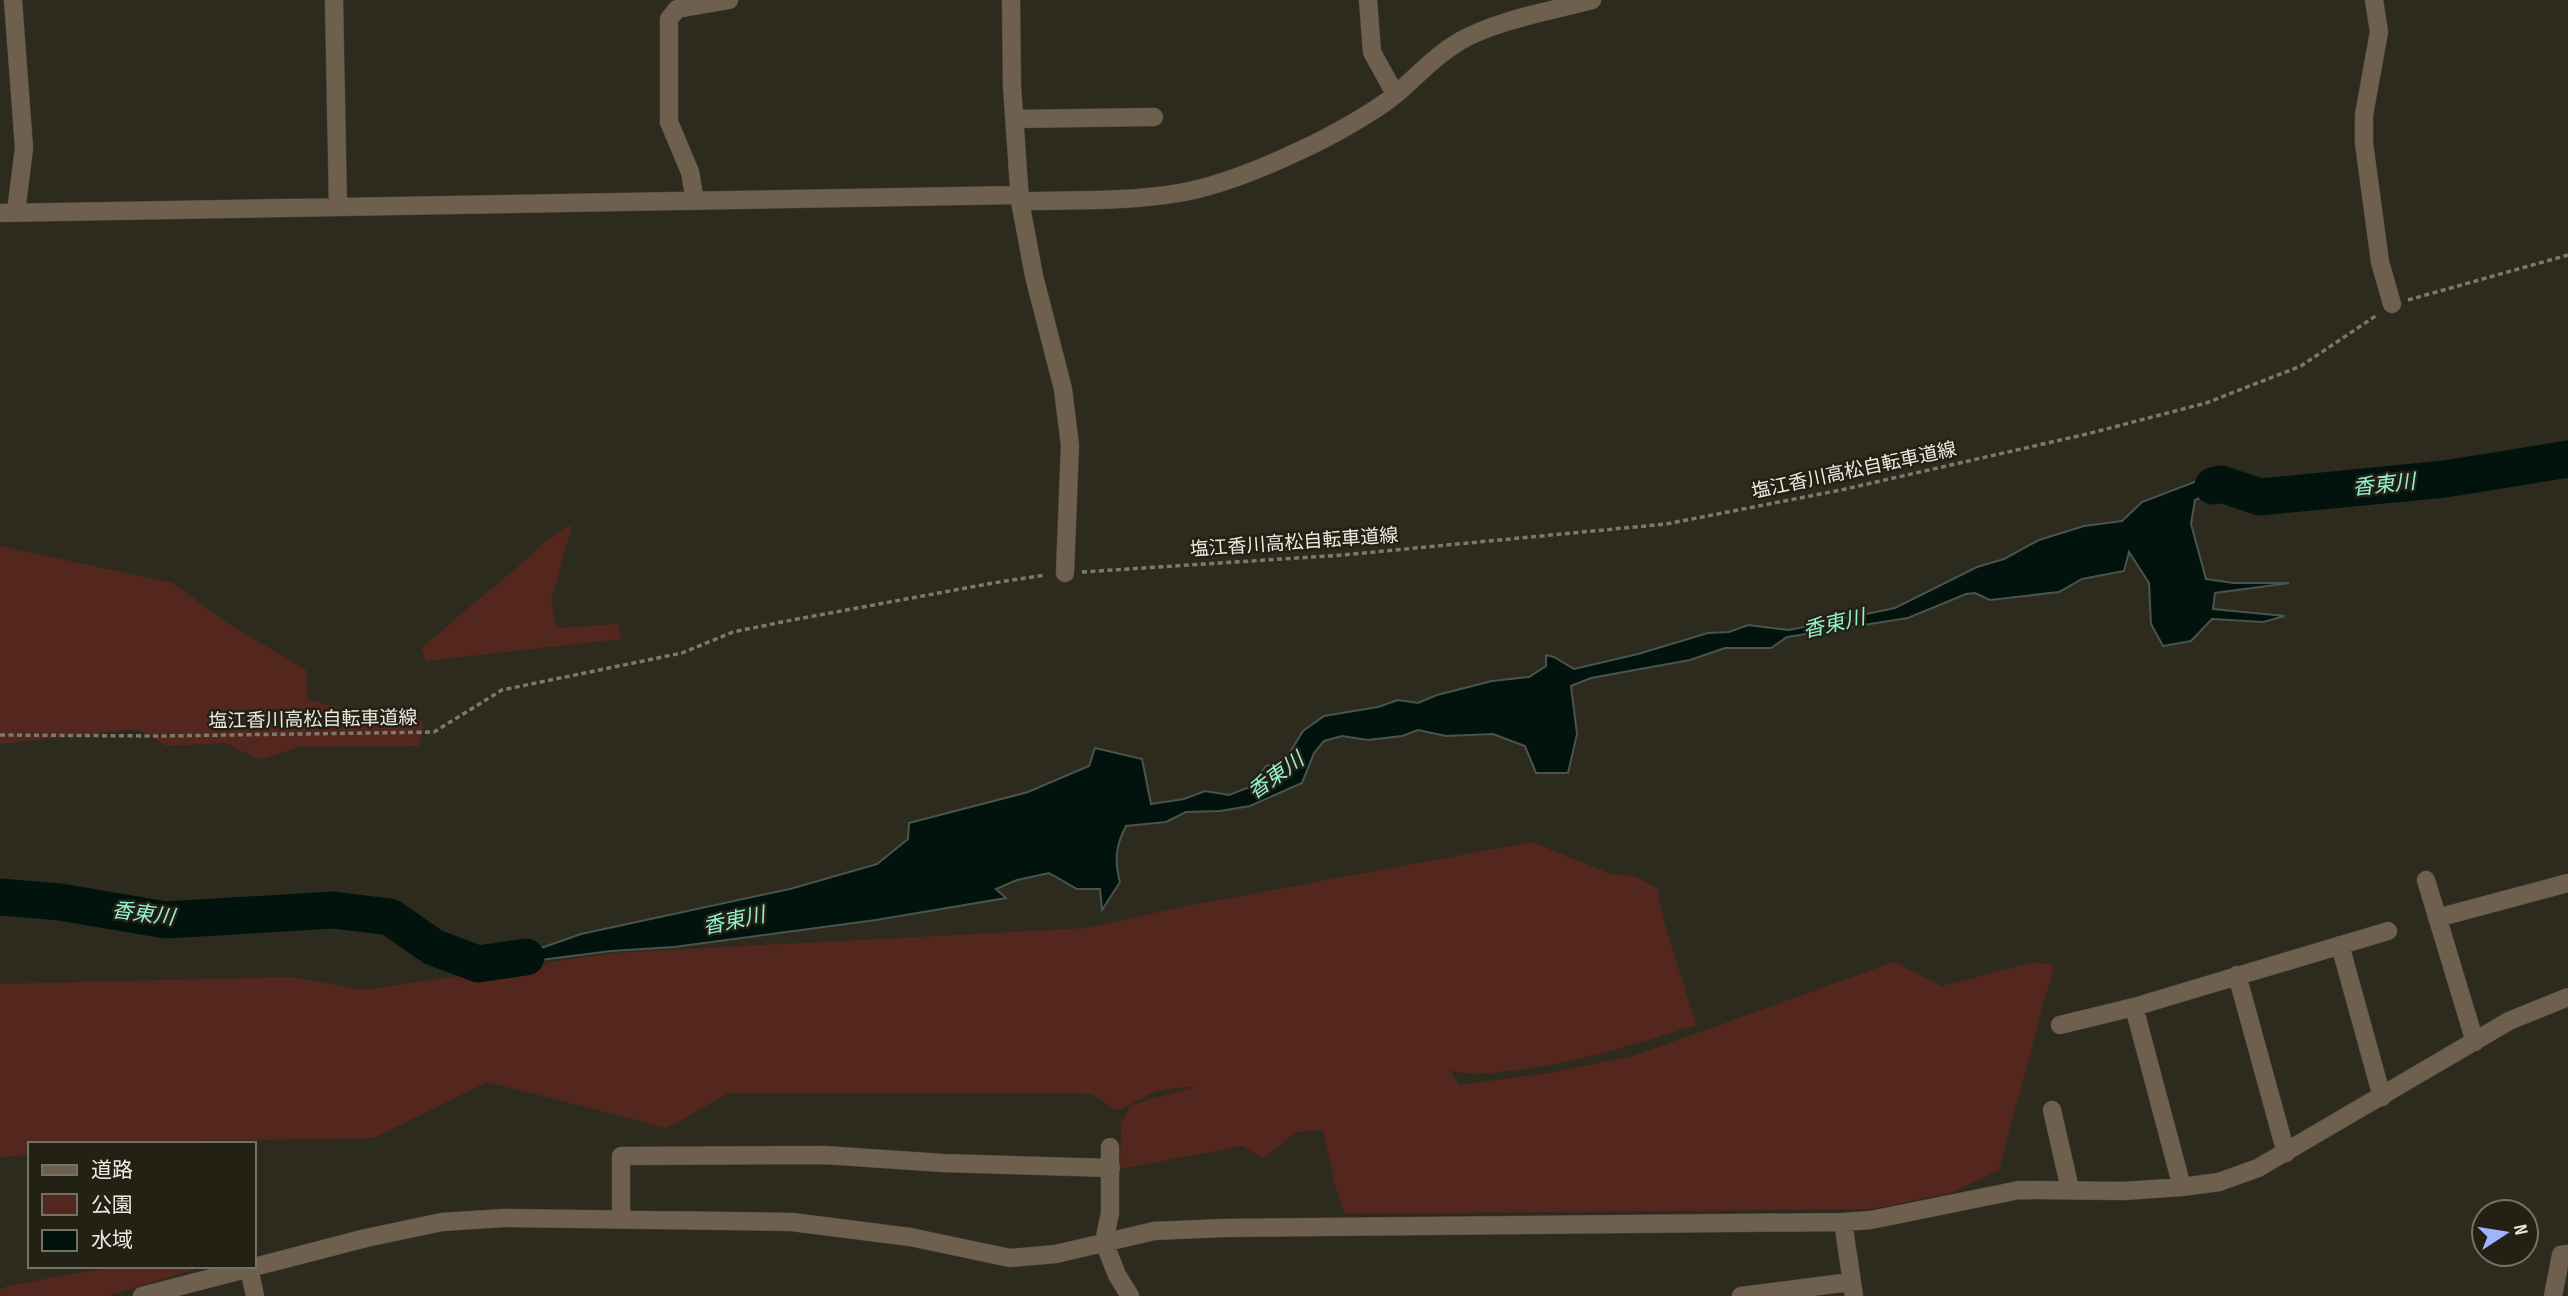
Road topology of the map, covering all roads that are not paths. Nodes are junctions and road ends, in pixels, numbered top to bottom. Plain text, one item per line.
1 (13, 0) edge
2 (334, 0) edge
3 (669, 0) edge
4 (729, 0) edge
5 (1011, 0) edge
6 (1368, 0) edge
7 (1592, 0) edge
8 (2374, 0) edge
9 (669, 19) junction
10 (1395, 94) junction
11 (1154, 117) dead end
12 (1014, 120) junction
13 (1019, 198) junction
14 (695, 201) junction
15 (338, 207) junction
16 (8, 212) edge
17 (2392, 304) road end
18 (1065, 573) road end
19 (2426, 880) dead end
20 (2568, 883) edge
21 (2437, 918) junction
22 (2388, 931) dead end
23 (2340, 946) junction
24 (2236, 975) junction
25 (2568, 997) edge
26 (2134, 1007) junction
27 (2060, 1025) dead end
28 (2474, 1042) junction
29 (2382, 1097) junction
30 (2052, 1110) dead end
31 (1110, 1147) dead end
32 (2286, 1153) junction
33 (1111, 1168) junction
34 (2182, 1186) junction
35 (2070, 1189) junction
36 (621, 1219) junction
37 (1843, 1222) junction
38 (1104, 1242) junction
39 (2568, 1254) edge
40 (256, 1266) edge
41 (249, 1268) edge
42 (1852, 1289) edge
43 (142, 1296) edge
44 (255, 1296) edge
45 (1130, 1296) edge
46 (1741, 1296) edge
47 (2553, 1296) edge

1 - 16 street
2 - 15 street
3 - 9 street
4 - 9 street
5 - 12 street
6 - 10 street
7 - 10 street
8 - 17 street
9 - 14 street
10 - 13 street
11 - 12 street
12 - 13 street
13 - 14 street
13 - 18 street
14 - 15 street
15 - 16 street
19 - 21 street
20 - 21 street
21 - 28 street
22 - 23 street
23 - 24 street
23 - 29 street
24 - 26 street
24 - 32 street
25 - 28 street
26 - 27 street
26 - 34 street
28 - 29 street
29 - 32 street
30 - 35 street
31 - 33 street
32 - 34 street
33 - 36 street
33 - 38 street
34 - 35 street
35 - 37 street
36 - 38 street
36 - 40 street
37 - 38 street
37 - 42 street
38 - 45 street
39 - 47 street
41 - 43 street
41 - 44 street
42 - 46 street

